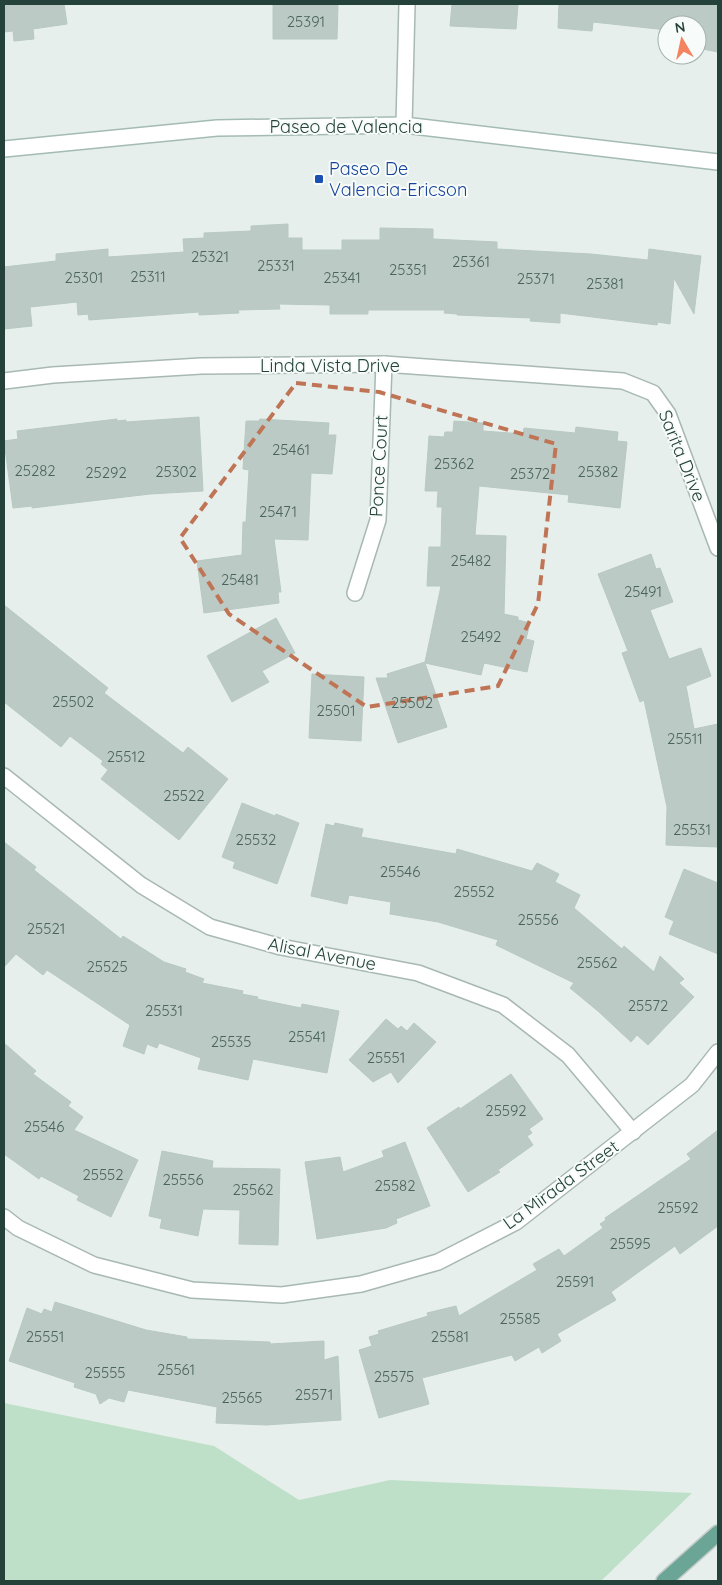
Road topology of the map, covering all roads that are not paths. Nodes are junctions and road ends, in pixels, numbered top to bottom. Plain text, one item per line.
1 (407, 4) edge
2 (404, 125) junction
3 (4, 149) edge
4 (718, 162) edge
5 (384, 364) junction
6 (4, 381) edge
7 (654, 393) joint
8 (718, 548) edge
9 (354, 593) dead end
10 (4, 776) edge
11 (718, 1052) edge
12 (633, 1132) junction
13 (4, 1217) edge
14 (718, 1532) edge
15 (664, 1581) edge

1 - 2 street
2 - 3 street, Paseo de Valencia
2 - 4 street, Paseo de Valencia
5 - 6 street, Linda Vista Drive
5 - 7 street, Linda Vista Drive
5 - 9 street, Ponce Court
7 - 8 street, Sarita Drive
10 - 12 street, Alisal Avenue
11 - 12 street
12 - 13 street, La Mirada Street
14 - 15 main road

